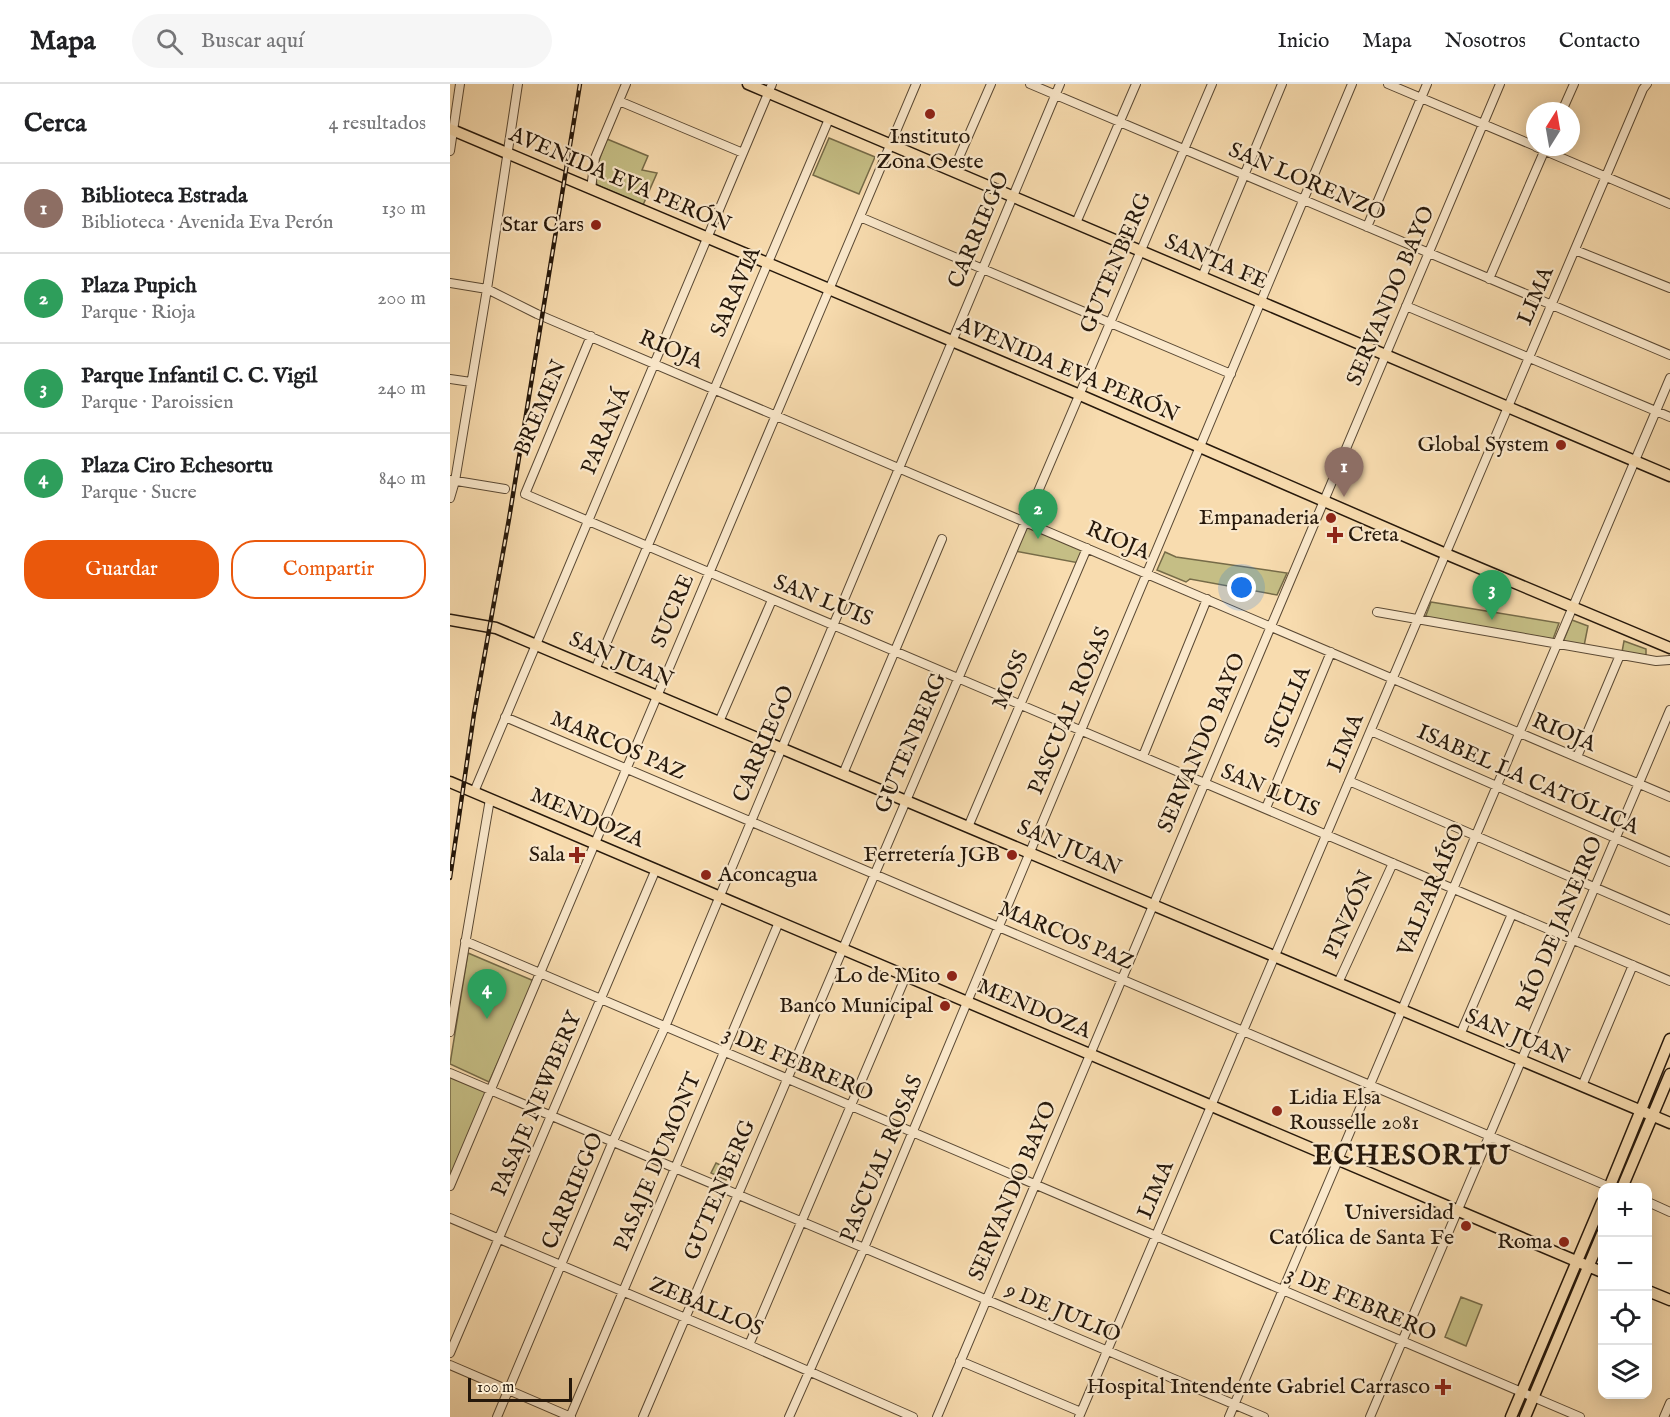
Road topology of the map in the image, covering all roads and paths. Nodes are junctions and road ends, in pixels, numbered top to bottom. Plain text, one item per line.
1 (460, 84) edge
2 (518, 84) edge
3 (626, 84) edge
4 (748, 84) edge
5 (916, 84) edge
6 (991, 84) edge
7 (1030, 84) edge
8 (1060, 84) edge
9 (1136, 84) edge
10 (1212, 84) edge
11 (1282, 84) edge
12 (1352, 84) edge
13 (1388, 84) edge
14 (1428, 84) edge
15 (1500, 84) edge
16 (1574, 84) edge
17 (1647, 84) edge
18 (770, 88) edge
19 (1056, 95) junction
20 (1421, 98) junction
21 (619, 101) junction
22 (1566, 102) edge
23 (829, 119) junction
24 (1119, 122) junction
25 (1483, 124) junction
26 (451, 130) edge
27 (1526, 142) edge
28 (890, 145) junction
29 (1184, 149) junction
30 (450, 151) edge
31 (507, 153) junction
32 (743, 153) junction
33 (1538, 156) edge
34 (1559, 156) edge
35 (953, 171) junction
36 (1244, 175) junction
37 (1606, 177) junction
38 (591, 189) junction
39 (1013, 197) junction
40 (1304, 200) junction
41 (1670, 204) edge
42 (860, 217) junction
43 (1076, 223) junction
44 (1367, 227) junction
45 (707, 238) junction
46 (1575, 250) junction
47 (1141, 251) junction
48 (1429, 253) junction
49 (768, 264) junction
50 (982, 270) junction
51 (1202, 277) junction
52 (1489, 279) junction
53 (450, 283) edge
54 (1670, 288) edge
55 (487, 289) junction
56 (829, 290) junction
57 (1261, 302) junction
58 (1552, 305) junction
59 (1406, 306) junction
60 (1110, 324) junction
61 (591, 336) junction
62 (952, 342) junction
63 (1386, 355) junction
64 (1670, 355) edge
65 (1529, 358) junction
66 (654, 363) junction
67 (1231, 374) junction
68 (1670, 378) edge
69 (450, 379) edge
70 (471, 382) junction
71 (715, 388) junction
72 (1080, 395) junction
73 (1508, 407) junction
74 (1656, 411) junction
75 (776, 415) junction
76 (1670, 417) edge
77 (1200, 448) junction
78 (1635, 461) junction
79 (900, 467) junction
80 (1670, 476) edge
81 (452, 480) edge
82 (505, 489) dead end
83 (525, 494) joint
84 (450, 498) edge
85 (1324, 501) junction
86 (588, 521) junction
87 (1026, 521) junction
88 (942, 539) dead end
89 (648, 546) junction
90 (1087, 548) junction
91 (1446, 554) junction
92 (709, 573) junction
93 (1147, 573) junction
94 (1207, 599) junction
95 (771, 600) junction
96 (1572, 607) junction
97 (1377, 612) dead end
98 (450, 620) edge
99 (1419, 620) junction
100 (834, 624) junction
101 (1271, 626) junction
102 (535, 644) junction
103 (1556, 644) junction
104 (1670, 648) edge
105 (895, 650) junction
106 (1331, 652) junction
107 (1620, 655) junction
108 (1670, 660) edge
109 (595, 670) junction
110 (959, 677) junction
111 (1393, 679) junction
112 (657, 696) junction
113 (1021, 704) junction
114 (1670, 710) edge
115 (505, 717) junction
116 (719, 722) junction
117 (1082, 730) junction
118 (1371, 731) junction
119 (1519, 732) junction
120 (782, 748) junction
121 (1143, 756) junction
122 (1577, 757) junction
123 (626, 769) junction
124 (843, 774) junction
125 (450, 782) edge
126 (1205, 782) junction
127 (1349, 782) junction
128 (1639, 784) junction
129 (1496, 785) junction
130 (474, 792) junction
131 (1670, 797) edge
132 (490, 799) junction
133 (906, 801) junction
134 (1266, 808) junction
135 (751, 822) junction
136 (968, 827) junction
137 (1327, 834) junction
138 (1475, 836) junction
139 (1616, 838) junction
140 (595, 843) junction
141 (1029, 853) junction
142 (1670, 862) edge
143 (1393, 863) junction
144 (657, 869) junction
145 (875, 874) junction
146 (1595, 887) junction
147 (1453, 888) junction
148 (720, 896) junction
149 (1153, 905) junction
150 (1512, 914) junction
151 (1670, 920) edge
152 (779, 922) junction
153 (999, 927) junction
154 (1573, 940) junction
155 (465, 941) junction
156 (843, 949) junction
157 (1275, 956) junction
158 (1633, 965) junction
159 (540, 973) junction
160 (906, 976) junction
161 (1122, 979) junction
162 (1670, 981) edge
163 (1338, 983) junction
164 (601, 999) junction
165 (967, 1002) junction
166 (1402, 1010) junction
167 (666, 1027) junction
168 (1243, 1030) junction
169 (450, 1032) edge
170 (1460, 1035) junction
171 (1670, 1040) edge
172 (724, 1052) junction
173 (1090, 1054) junction
174 (1522, 1060) junction
175 (450, 1073) edge
176 (1670, 1074) edge
177 (788, 1079) junction
178 (1370, 1084) junction
179 (1582, 1086) junction
180 (490, 1090) junction
181 (1211, 1105) junction
182 (851, 1106) junction
183 (1640, 1111) junction
184 (551, 1116) junction
185 (1653, 1116) junction
186 (1670, 1123) edge
187 (913, 1132) junction
188 (1490, 1135) junction
189 (613, 1141) junction
190 (1338, 1159) junction
191 (675, 1168) junction
192 (1601, 1183) edge
193 (1612, 1183) edge
194 (1624, 1183) edge
195 (1035, 1185) junction
196 (450, 1186) edge
197 (738, 1195) junction
198 (1652, 1204) edge
199 (1459, 1210) junction
200 (1598, 1212) edge
201 (1670, 1212) edge
202 (450, 1218) edge
203 (801, 1222) junction
204 (1156, 1236) junction
205 (1601, 1237) edge
206 (499, 1239) junction
207 (864, 1248) junction
208 (1578, 1261) junction
209 (561, 1264) junction
210 (1589, 1266) junction
211 (1598, 1270) edge
212 (1283, 1290) junction
213 (623, 1291) junction
214 (1652, 1293) edge
215 (986, 1300) junction
216 (1670, 1300) edge
217 (686, 1318) junction
218 (1403, 1341) junction
219 (749, 1345) junction
220 (1107, 1351) junction
221 (450, 1353) edge
222 (960, 1361) junction
223 (450, 1365) edge
224 (808, 1372) junction
225 (509, 1390) junction
226 (1521, 1392) junction
227 (1533, 1397) junction
228 (1670, 1403) edge
229 (1235, 1405) junction
230 (1080, 1414) edge
231 (497, 1417) edge
232 (571, 1417) edge
233 (643, 1417) edge
234 (789, 1417) edge
235 (913, 1417) edge
236 (937, 1417) edge
237 (1229, 1417) edge
238 (1264, 1417) edge
239 (1370, 1417) edge
240 (1511, 1417) edge
241 (1525, 1417) edge
242 (1580, 1417) edge
243 (1664, 1417) edge

1 - 26 street
2 - 31 street
3 - 21 street
4 - 18 main road, SANTA FE
5 - 28 street, SUCRE
6 - 35 street
7 - 19 street, SAN LORENZO
8 - 19 street, CARRIEGO
9 - 24 street
10 - 29 street, GUTENBERG
11 - 36 street
12 - 40 street, PASCUAL ROSAS
13 - 20 street
14 - 20 street
15 - 25 street, SERVANDO BAYO
16 - 22 street
17 - 37 street, LIMA
18 - 23 main road, SANTA FE
18 - 32 street, PARANÁ
19 - 24 street, SAN LORENZO
19 - 39 street, CARRIEGO
20 - 25 street
20 - 44 street
21 - 32 street
21 - 38 street
23 - 28 main road, SANTA FE
23 - 49 street, SARAVIA
24 - 29 street, SAN LORENZO
24 - 43 street
25 - 27 street
25 - 48 street, SERVANDO BAYO
26 - 30 street
26 - 31 main road, AVENIDA EVA PERÓN
28 - 35 main road, SANTA FE
28 - 42 street, SUCRE
29 - 36 street, SAN LORENZO
29 - 47 street, GUTENBERG
31 - 38 main road, AVENIDA EVA PERÓN
31 - 55 street
32 - 45 street, PARANÁ
33 - 52 street
34 - 37 street
35 - 39 main road, SANTA FE
36 - 40 street, SAN LORENZO
36 - 51 street
37 - 41 street
37 - 46 street, LIMA
38 - 45 main road, AVENIDA EVA PERÓN
39 - 43 main road, SANTA FE
39 - 50 street, CARRIEGO
40 - 44 street, SAN LORENZO
40 - 57 street, PASCUAL ROSAS
42 - 50 street
42 - 56 street, SUCRE
43 - 47 main road, SANTA FE
44 - 48 street, SAN LORENZO
45 - 49 main road, AVENIDA EVA PERÓN
45 - 66 street, PARANÁ
46 - 54 street
46 - 58 street, LIMA
47 - 51 main road, SANTA FE
47 - 60 street, GUTENBERG
48 - 52 street, SAN LORENZO
48 - 59 street, SERVANDO BAYO
49 - 56 main road, AVENIDA EVA PERÓN
49 - 71 street, SARAVIA
50 - 60 street
50 - 62 street, CARRIEGO
51 - 57 main road, SANTA FE
52 - 58 street, SAN LORENZO
53 - 55 street, RIOJA
55 - 61 street, RIOJA
55 - 70 street
56 - 62 main road, AVENIDA EVA PERÓN
56 - 75 street, SUCRE
57 - 63 main road, SANTA FE
57 - 67 street, PASCUAL ROSAS
58 - 64 street, SAN LORENZO
58 - 65 street, LIMA
59 - 63 street, SERVANDO BAYO
59 - 65 street
60 - 67 street
60 - 72 street, GUTENBERG
61 - 66 street, RIOJA
61 - 83 street, BREMEN
62 - 72 main road, AVENIDA EVA PERÓN
62 - 79 street, CARRIEGO
63 - 73 main road, SANTA FE
63 - 85 street, SERVANDO BAYO
65 - 73 street, LIMA
65 - 74 street
66 - 71 street, RIOJA
66 - 86 street, PARANÁ
67 - 77 street, PASCUAL ROSAS
68 - 74 street, VALPARAÍSO
69 - 70 street
70 - 81 street
71 - 75 street, RIOJA
71 - 89 street, SARAVIA
72 - 77 main road, AVENIDA EVA PERÓN
72 - 87 street, GUTENBERG
73 - 78 main road, SANTA FE
73 - 91 street, LIMA
74 - 76 street
74 - 78 street, VALPARAÍSO
75 - 79 street, RIOJA
75 - 92 street, SUCRE
77 - 85 main road, AVENIDA EVA PERÓN
77 - 93 street, PASCUAL ROSAS
78 - 80 main road, SANTA FE
78 - 96 street, VALPARAÍSO
79 - 87 street, RIOJA
79 - 100 street, CARRIEGO
81 - 82 street
81 - 84 street
83 - 86 street, SAN LUIS
85 - 91 main road, AVENIDA EVA PERÓN
85 - 101 street, SERVANDO BAYO
86 - 89 street, SAN LUIS
86 - 102 street, PARANÁ
87 - 90 street, RIOJA
87 - 110 street, GUTENBERG
88 - 105 street
89 - 92 street, SAN LUIS
89 - 109 street, SARAVIA
90 - 93 street, RIOJA
90 - 113 street, MOSS
91 - 96 main road, AVENIDA EVA PERÓN
91 - 99 street, LIMA
92 - 95 street, SAN LUIS
92 - 112 street, SUCRE
93 - 94 street, RIOJA
93 - 117 street, PASCUAL ROSAS
94 - 101 street, RIOJA
94 - 121 street
95 - 100 street, SAN LUIS
95 - 116 street
96 - 103 street, VALPARAÍSO
96 - 104 main road, AVENIDA EVA PERÓN
97 - 99 street
98 - 102 main road, SAN JUAN
99 - 103 street
99 - 111 street, LIMA
100 - 105 street, SAN LUIS
100 - 120 street, CARRIEGO
101 - 106 street, RIOJA
101 - 126 street, SERVANDO BAYO
102 - 109 main road, SAN JUAN
102 - 115 street, PARANÁ
103 - 107 street
103 - 119 street, VALPARAÍSO
105 - 110 street, SAN LUIS
105 - 124 street
106 - 111 street, RIOJA
106 - 134 street, SICILIA
107 - 108 street
107 - 122 street
109 - 112 main road, SAN JUAN
110 - 113 street, SAN LUIS
110 - 133 street, GUTENBERG
111 - 118 street, LIMA
111 - 119 street, RIOJA
112 - 116 main road, SAN JUAN
112 - 123 street, SUCRE
113 - 117 street, SAN LUIS
113 - 136 street, MOSS
114 - 128 street, RÍO DE JANEIRO
115 - 123 street, MARCOS PAZ
115 - 130 street, PARANÁ
116 - 120 main road, SAN JUAN
117 - 121 street, SAN LUIS
117 - 141 street, PASCUAL ROSAS
118 - 127 street, LIMA
118 - 129 street, ISABEL LA CATÓLICA
119 - 122 street, RIOJA
119 - 129 street, VALPARAÍSO
120 - 124 main road, SAN JUAN
120 - 135 street, CARRIEGO
121 - 126 street, SAN LUIS
122 - 128 street, RIOJA
123 - 135 street, MARCOS PAZ
123 - 140 street, SUCRE
124 - 133 main road, SAN JUAN
125 - 130 main road, MENDOZA
126 - 134 street, SAN LUIS
126 - 149 street, SERVANDO BAYO
127 - 137 street, LIMA
127 - 138 street
128 - 131 street, RIOJA
128 - 139 street, RÍO DE JANEIRO
129 - 138 street, VALPARAÍSO
129 - 139 street, ISABEL LA CATÓLICA
130 - 132 main road, MENDOZA
132 - 140 main road, MENDOZA
132 - 155 street
133 - 136 main road, SAN JUAN
133 - 145 street, GUTENBERG
134 - 137 street, SAN LUIS
135 - 145 street, MARCOS PAZ
135 - 148 street, CARRIEGO
136 - 141 main road, SAN JUAN
137 - 143 street, SAN LUIS
137 - 157 street, LIMA
138 - 146 street
138 - 147 street, VALPARAÍSO
139 - 142 street, ISABEL LA CATÓLICA
139 - 146 street, RÍO DE JANEIRO
140 - 144 main road, MENDOZA
140 - 159 street, SUCRE
141 - 149 main road, SAN JUAN
141 - 153 street, PASCUAL ROSAS
143 - 147 street, SAN LUIS
143 - 163 street, PINZÓN
144 - 148 main road, MENDOZA
144 - 164 street, PASAJE NEWBERY
145 - 153 street, MARCOS PAZ
145 - 156 street, GUTENBERG
146 - 151 street
146 - 154 street, RÍO DE JANEIRO
147 - 150 street, SAN LUIS
147 - 166 street, VALPARAÍSO
148 - 152 main road, MENDOZA
148 - 167 street, CARRIEGO
149 - 157 main road, SAN JUAN
149 - 161 street, SERVANDO BAYO
150 - 154 street, SAN LUIS
150 - 170 street
152 - 156 main road, MENDOZA
152 - 172 street, PASAJE DUMONT
153 - 161 street, MARCOS PAZ
153 - 165 street, PASCUAL ROSAS
154 - 158 street, SAN LUIS
154 - 174 street, RÍO DE JANEIRO
155 - 159 street, 3 DE FEBRERO
155 - 169 street
156 - 160 main road, MENDOZA
156 - 177 street, GUTENBERG
157 - 163 main road, SAN JUAN
157 - 168 street, LIMA
158 - 162 street, SAN LUIS
158 - 179 street
159 - 164 street, 3 DE FEBRERO
159 - 180 street, SUCRE
160 - 165 main road, MENDOZA
160 - 182 street
161 - 168 street, MARCOS PAZ
161 - 173 street, SERVANDO BAYO
163 - 166 main road, SAN JUAN
164 - 167 street, 3 DE FEBRERO
164 - 184 street, PASAJE NEWBERY
165 - 173 main road, MENDOZA
165 - 187 street, PASCUAL ROSAS
166 - 170 main road, SAN JUAN
166 - 178 street, VALPARAÍSO
167 - 172 street, 3 DE FEBRERO
167 - 189 street, CARRIEGO
168 - 178 street, MARCOS PAZ
168 - 181 street, LIMA
170 - 174 main road, SAN JUAN
171 - 183 main road
172 - 177 street, 3 DE FEBRERO
172 - 191 street, PASAJE DUMONT
173 - 181 main road, MENDOZA
173 - 195 street, SERVANDO BAYO
174 - 179 main road, SAN JUAN
174 - 188 street, RÍO DE JANEIRO
175 - 180 street, 9 DE JULIO
176 - 185 main road
177 - 182 street, 3 DE FEBRERO
177 - 197 street, GUTENBERG
178 - 188 street, MARCOS PAZ
178 - 190 street, VALPARAÍSO
179 - 183 main road, SAN JUAN
180 - 184 street, 9 DE JULIO
180 - 196 street, SUCRE
181 - 190 main road, MENDOZA
181 - 204 street, LIMA
182 - 187 street, 3 DE FEBRERO
182 - 203 street
183 - 185 main road, SAN JUAN
183 - 193 main road
184 - 189 street, 9 DE JULIO
184 - 206 street, PASAJE NEWBERY
185 - 186 main road, SAN JUAN
185 - 194 main road
187 - 195 street, 3 DE FEBRERO
187 - 207 street, PASCUAL ROSAS
188 - 192 street, MARCOS PAZ
188 - 199 street, RÍO DE JANEIRO
189 - 191 street, 9 DE JULIO
189 - 209 street, CARRIEGO
190 - 199 main road, MENDOZA
190 - 212 street, VALPARAÍSO
191 - 197 street, 9 DE JULIO
191 - 213 street, PASAJE DUMONT
195 - 204 street, 3 DE FEBRERO
195 - 215 street, SERVANDO BAYO
197 - 203 street, 9 DE JULIO
197 - 217 street, GUTENBERG
198 - 201 street
199 - 208 main road, MENDOZA
199 - 218 street, RÍO DE JANEIRO
200 - 208 main road
202 - 206 street, ZEBALLOS
203 - 207 street, 9 DE JULIO
203 - 219 street
204 - 212 street, 3 DE FEBRERO
204 - 220 street, LIMA
205 - 210 main road
206 - 209 street, ZEBALLOS
206 - 221 street, PASAJE NEWBERY
207 - 215 street, 9 DE JULIO
207 - 224 street, PASCUAL ROSAS
208 - 210 main road, MENDOZA
208 - 226 main road
209 - 213 street, ZEBALLOS
209 - 225 street, CARRIEGO
210 - 211 main road, MENDOZA
210 - 227 main road
212 - 218 street, 3 DE FEBRERO
212 - 229 street, VALPARAÍSO
213 - 217 street, ZEBALLOS
213 - 232 street, PASAJE DUMONT
214 - 216 main road
215 - 220 street, 9 DE JULIO
215 - 222 street, SERVANDO BAYO
217 - 219 street, ZEBALLOS
217 - 233 street, GUTENBERG
218 - 226 street, 3 DE FEBRERO
218 - 239 street, RÍO DE JANEIRO
219 - 224 street, ZEBALLOS
220 - 229 street, 9 DE JULIO
220 - 230 street, LIMA
222 - 230 street
222 - 236 street, SERVANDO BAYO
223 - 225 street
224 - 234 street, PASCUAL ROSAS
224 - 235 street, ZEBALLOS
225 - 231 street, CARRIEGO
225 - 232 street
226 - 227 street, 3 DE FEBRERO
226 - 240 main road
227 - 241 main road
227 - 242 street, 3 DE FEBRERO
228 - 243 street
229 - 237 street, VALPARAÍSO
229 - 238 street, 9 DE JULIO

